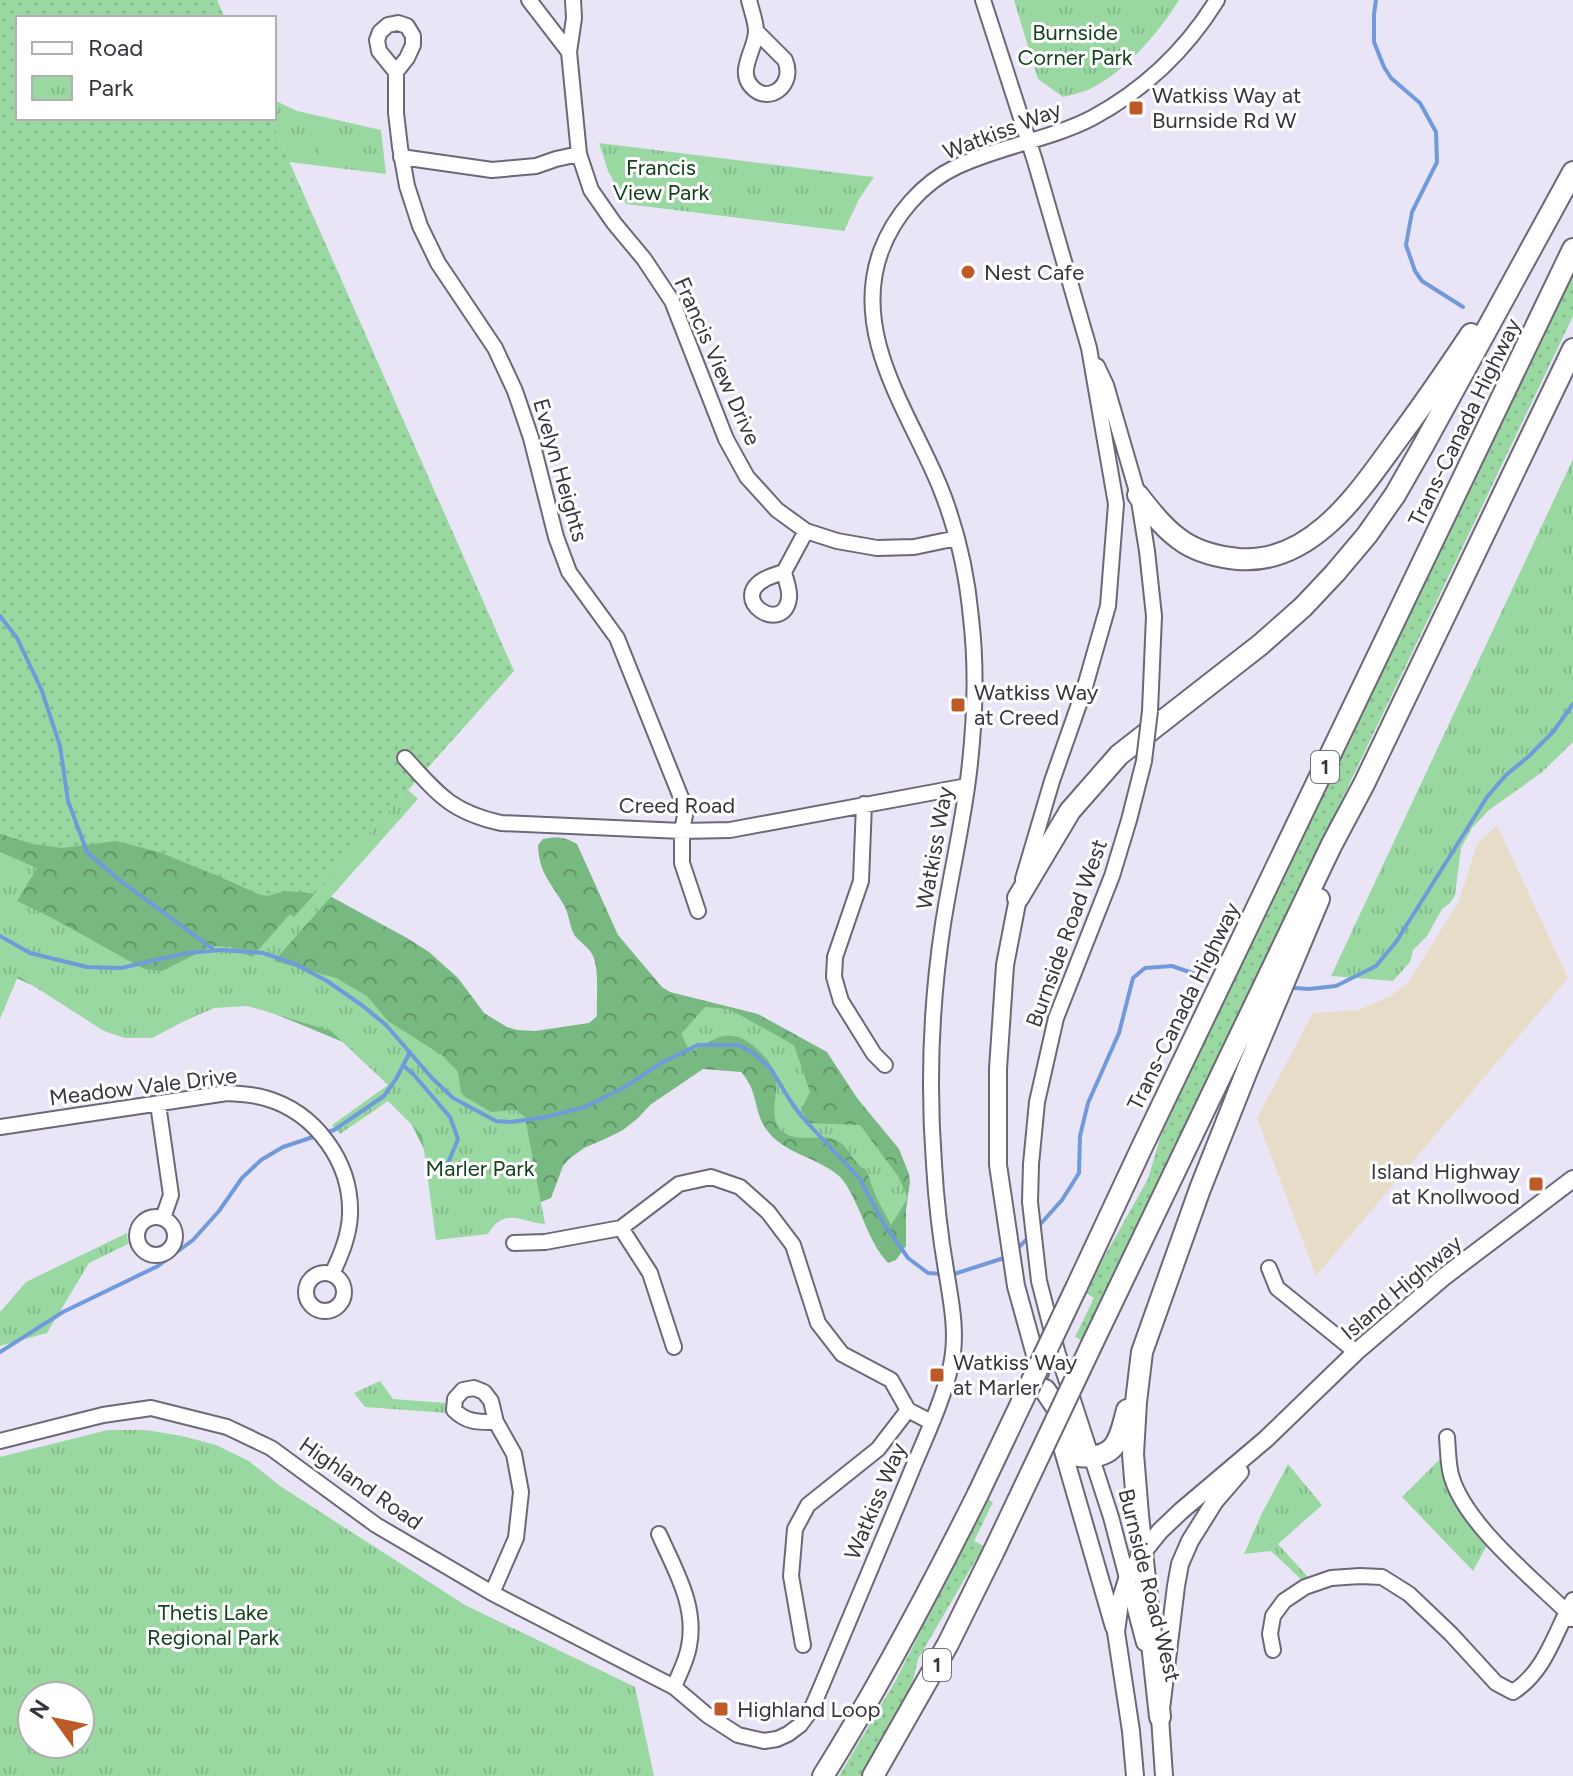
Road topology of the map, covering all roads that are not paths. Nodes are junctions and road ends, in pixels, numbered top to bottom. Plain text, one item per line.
1 (529, 0) edge
2 (573, 0) edge
3 (749, 0) edge
4 (983, 0) edge
5 (1217, 0) edge
6 (756, 31) dead end
7 (569, 52) junction
8 (396, 72) dead end
9 (1028, 143) junction
10 (579, 154) junction
11 (401, 157) junction
12 (1573, 172) edge
13 (1540, 231) junction
14 (1573, 249) edge
15 (1089, 348) junction
16 (1573, 349) edge
17 (1138, 495) junction
18 (806, 531) junction
19 (957, 538) junction
20 (784, 572) dead end
21 (405, 758) dead end
22 (1364, 784) junction
23 (967, 786) junction
24 (864, 804) junction
25 (682, 831) junction
26 (1018, 898) junction
27 (698, 911) dead end
28 (885, 1065) dead end
29 (158, 1104) junction
30 (0, 1127) edge
31 (1573, 1179) edge
32 (163, 1218) dead end
33 (621, 1228) junction
34 (514, 1243) dead end
35 (1269, 1268) dead end
36 (332, 1274) dead end
37 (674, 1347) dead end
38 (1142, 1352) junction
39 (1356, 1352) junction
40 (1045, 1390) junction
41 (908, 1410) junction
42 (496, 1422) dead end
43 (931, 1422) junction
44 (1447, 1437) dead end
45 (1266, 1439) junction
46 (0, 1441) edge
47 (1093, 1458) junction
48 (659, 1534) dead end
49 (1143, 1552) junction
50 (1128, 1576) junction
51 (492, 1593) junction
52 (1571, 1611) edge
53 (1116, 1632) junction
54 (803, 1645) dead end
55 (1273, 1650) dead end
56 (674, 1687) junction
57 (1160, 1717) junction
58 (823, 1776) edge
59 (873, 1776) edge
60 (1135, 1776) edge
61 (1164, 1776) edge

1 - 7 street
2 - 7 street, Francis View Drive
3 - 6 street
4 - 9 street, Burnside Road West
5 - 9 street, Watkiss Way
7 - 10 street, Francis View Drive
8 - 11 street, Evelyn Heights
9 - 15 street, Burnside Road West
9 - 19 street, Watkiss Way
10 - 11 street
10 - 18 street, Francis View Drive
11 - 25 street, Evelyn Heights
12 - 13 highway
13 - 17 highway
13 - 26 highway
14 - 58 highway, Trans-Canada Highway / 1, bridge
15 - 17 street, Burnside Road West
15 - 26 street, Burnside Road West
16 - 22 highway, 1
17 - 47 street, Burnside Road West, bridge
18 - 19 street, Francis View Drive
18 - 20 street
19 - 23 street, Watkiss Way
21 - 25 street, Creed Road
22 - 38 highway
22 - 59 highway, 1, bridge
23 - 24 street, Creed Road
23 - 43 street, Watkiss Way
24 - 25 street, Creed Road
24 - 28 street
25 - 27 street, Evelyn Heights
26 - 40 main road, Burnside Road West
29 - 30 street, Meadow Vale Drive
29 - 32 street
29 - 36 street, Meadow Vale Drive
31 - 39 main road, Island Highway
33 - 34 street
33 - 37 street
33 - 41 street
35 - 39 street
38 - 47 highway
38 - 49 highway
39 - 45 main road, Island Highway
40 - 47 highway
40 - 53 main road, Burnside Road West
41 - 43 street
41 - 54 street
42 - 51 street
43 - 56 street, Watkiss Way
44 - 52 street
45 - 49 main road, Island Highway
45 - 57 main road, Island Highway
46 - 51 street, Highland Road
47 - 50 street, Burnside Road West
48 - 56 street
49 - 50 main road, Island Highway
49 - 57 highway
50 - 53 main road, Island Highway
50 - 57 street, Burnside Road West
51 - 56 street, Highland Road
52 - 55 street
53 - 60 main road, Island Highway
57 - 61 main road, Island Highway

